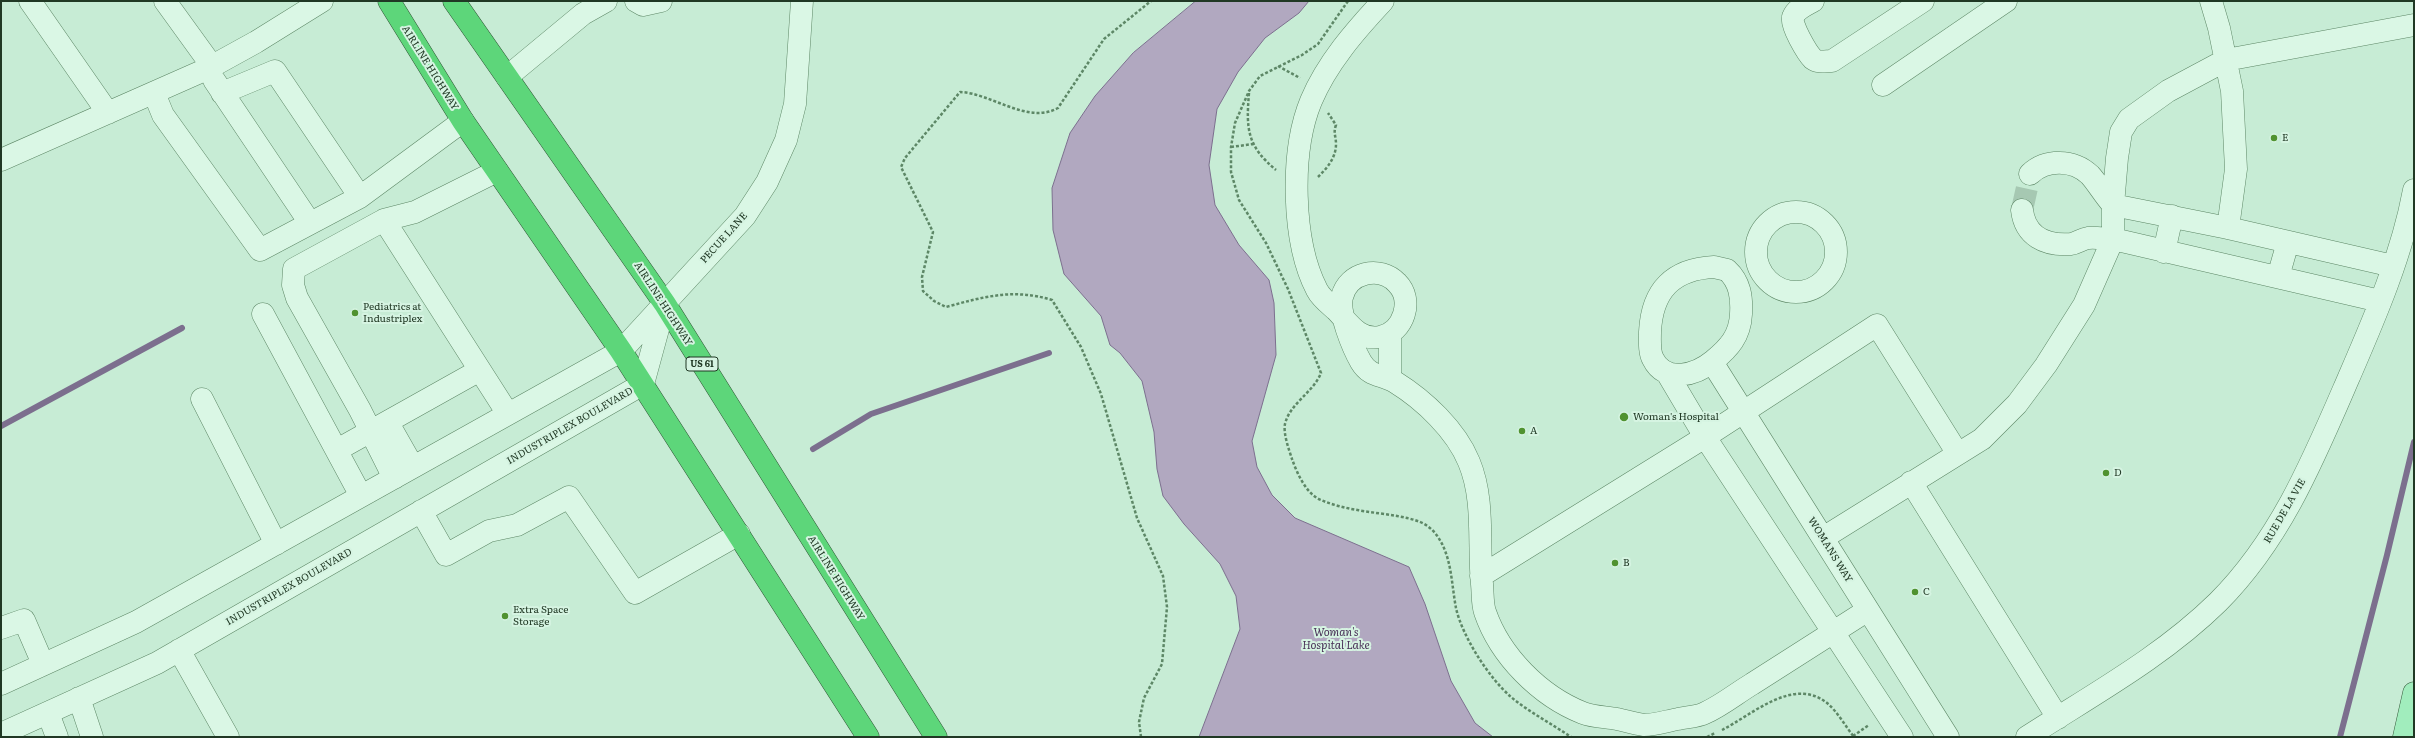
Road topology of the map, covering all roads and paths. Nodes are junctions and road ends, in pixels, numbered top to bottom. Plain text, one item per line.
1 (30, 1) edge
2 (165, 1) edge
3 (322, 1) edge
4 (389, 1) edge
5 (454, 1) edge
6 (606, 1) edge
7 (636, 1) edge
8 (661, 1) edge
9 (802, 1) edge
10 (1151, 1) edge
11 (1383, 1) edge
12 (1813, 1) edge
13 (1923, 1) edge
14 (2006, 1) edge
15 (2210, 1) edge
16 (2414, 25) edge
17 (2226, 60) junction
18 (209, 68) junction
19 (507, 77) junction
20 (1883, 85) dead end
21 (154, 93) junction
22 (222, 93) junction
23 (108, 113) junction
24 (463, 121) junction
25 (1253, 144) dead end
26 (1231, 147) dead end
27 (1, 160) edge
28 (497, 171) junction
29 (2030, 174) dead end
30 (2414, 190) edge
31 (360, 197) junction
32 (2113, 205) junction
33 (2022, 210) tunnel mouth
34 (2172, 216) junction
35 (384, 220) junction
36 (310, 223) junction
37 (2228, 228) junction
38 (2113, 239) junction
39 (2288, 242) junction
40 (2164, 252) junction
41 (2393, 266) junction
42 (2278, 278) junction
43 (2380, 301) junction
44 (665, 304) junction
45 (263, 314) dead end
46 (1344, 319) junction
47 (1390, 333) junction
48 (622, 351) junction
49 (1712, 362) junction
50 (480, 370) junction
51 (1667, 373) junction
52 (1390, 380) junction
53 (643, 384) junction
54 (202, 399) dead end
55 (1742, 411) junction
56 (508, 414) junction
57 (380, 428) junction
58 (1706, 437) junction
59 (336, 450) junction
60 (1958, 454) junction
61 (413, 467) junction
62 (394, 478) junction
63 (1911, 482) junction
64 (361, 496) junction
65 (421, 511) junction
66 (739, 534) junction
67 (1823, 538) junction
68 (276, 544) junction
69 (1481, 576) junction
70 (1868, 610) junction
71 (1, 628) edge
72 (1833, 633) junction
73 (179, 650) junction
74 (43, 664) junction
75 (1, 684) edge
76 (2414, 693) edge
77 (79, 698) junction
78 (48, 713) junction
79 (2058, 718) junction
80 (1869, 725) dead end
81 (1, 734) edge
82 (1853, 736) edge
83 (57, 737) edge
84 (92, 737) edge
85 (228, 737) edge
86 (868, 737) edge
87 (936, 737) edge
88 (1141, 737) edge
89 (1707, 737) edge
90 (1902, 737) edge
91 (1948, 737) edge
92 (2027, 737) edge
93 (2404, 737) edge

1 - 23 street
2 - 18 street
3 - 18 street
4 - 24 highway, AIRLINE HIGHWAY
5 - 19 highway, AIRLINE HIGHWAY / US 61
6 - 19 street
7 - 8 street
9 - 44 street, PECUE LANE
10 - 88 path
11 - 46 street
12 - 13 street
14 - 20 street
15 - 17 street
16 - 17 street
17 - 32 street
17 - 37 street
18 - 21 street
18 - 22 street
19 - 44 highway, AIRLINE HIGHWAY / US 61
21 - 23 street
21 - 36 street
22 - 31 street
22 - 36 street
23 - 27 street
24 - 28 highway, AIRLINE HIGHWAY
24 - 31 street
25 - 26 path
28 - 35 street
28 - 48 highway, AIRLINE HIGHWAY
29 - 32 street
30 - 41 street, RUE DE LA VIE
31 - 36 street
32 - 34 street
32 - 38 street
33 - 38 street
34 - 37 street
34 - 40 street
35 - 50 street
35 - 57 street
37 - 39 street
38 - 40 street
38 - 60 street
39 - 41 street
39 - 42 street
40 - 42 street
41 - 43 street, RUE DE LA VIE
42 - 43 street
43 - 79 street, RUE DE LA VIE
44 - 48 street
44 - 53 street, INDUSTRIPLEX BOULEVARD
44 - 87 highway, AIRLINE HIGHWAY / US 61
45 - 59 street
46 - 47 street
46 - 47 street
46 - 52 street
47 - 52 street
48 - 53 highway, AIRLINE HIGHWAY
48 - 56 street
49 - 51 street
49 - 51 street
49 - 55 street, WOMANS WAY
50 - 56 street
50 - 57 street
51 - 58 street
52 - 69 street
53 - 65 street, INDUSTRIPLEX BOULEVARD
53 - 66 highway, AIRLINE HIGHWAY
54 - 68 street
55 - 58 street
55 - 60 street
55 - 67 street, WOMANS WAY
56 - 61 street
57 - 59 street
57 - 61 street
57 - 62 street
58 - 69 street
58 - 72 street
59 - 64 street
60 - 63 street
61 - 62 street
62 - 64 street
63 - 67 street
63 - 79 street
64 - 68 street
65 - 66 street
65 - 73 street, INDUSTRIPLEX BOULEVARD
66 - 86 highway, AIRLINE HIGHWAY
67 - 70 street, WOMANS WAY
68 - 74 street
69 - 72 street
70 - 72 street
70 - 91 street, WOMANS WAY
71 - 74 street
72 - 90 street
73 - 77 street, INDUSTRIPLEX BOULEVARD
73 - 85 street
74 - 75 street
76 - 93 main road
77 - 78 street, INDUSTRIPLEX BOULEVARD
77 - 84 street
78 - 81 street, INDUSTRIPLEX BOULEVARD
78 - 83 street
79 - 92 street, RUE DE LA VIE
80 - 82 path
82 - 89 path

